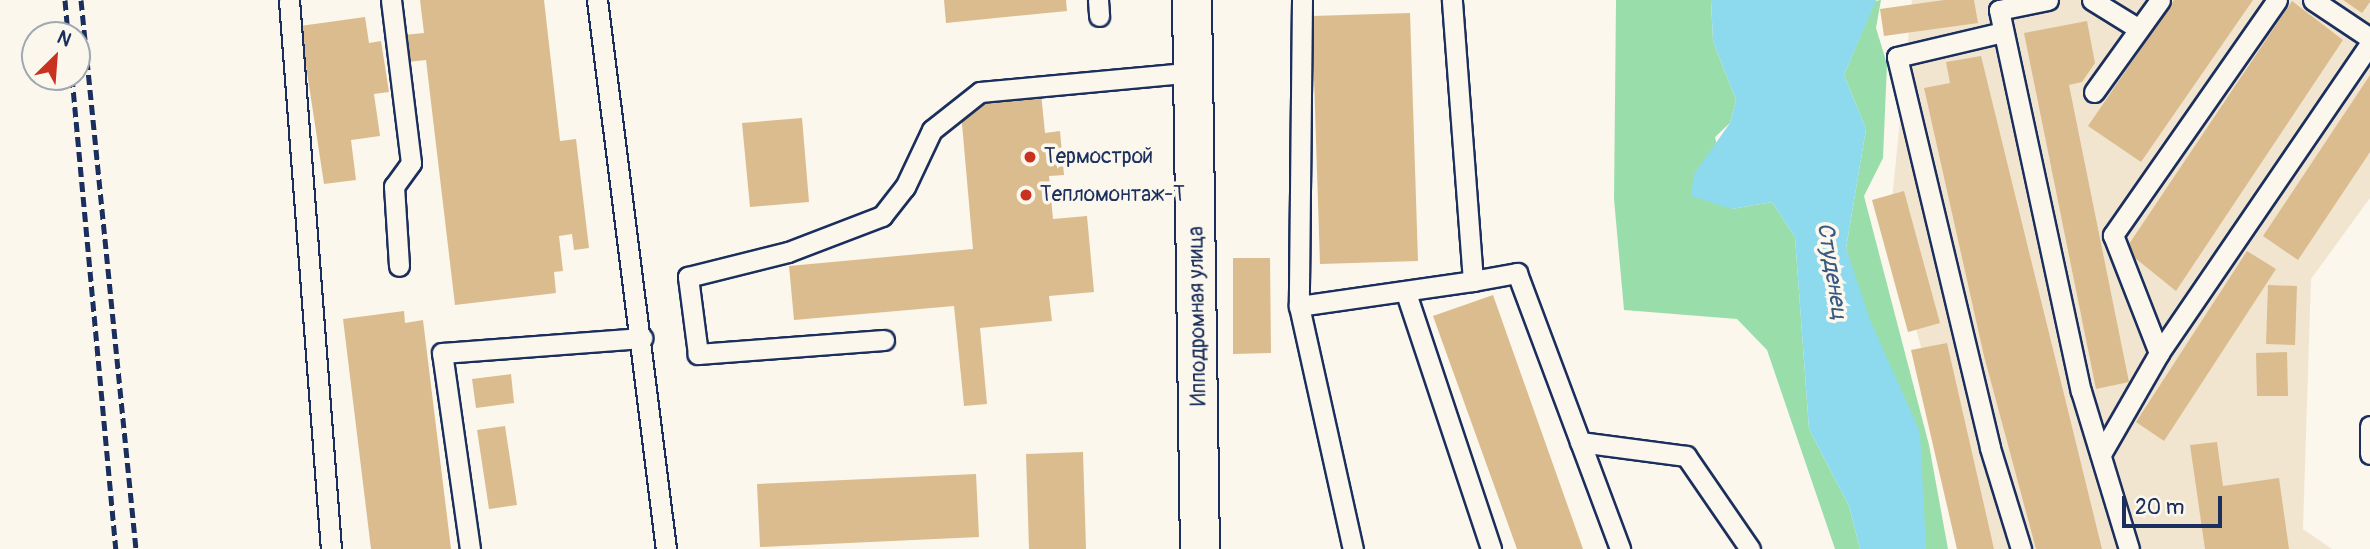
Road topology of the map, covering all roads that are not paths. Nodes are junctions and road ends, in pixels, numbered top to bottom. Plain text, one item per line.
1 (289, 0) edge
2 (391, 0) edge
3 (597, 0) edge
4 (1192, 0) edge
5 (1302, 0) edge
6 (1452, 0) edge
7 (2049, 0) edge
8 (2092, 0) edge
9 (2160, 0) edge
10 (2277, 0) edge
11 (2313, 0) edge
12 (1998, 5) edge
13 (2139, 29) junction
14 (2003, 32) junction
15 (2370, 38) edge
16 (2370, 44) edge
17 (1194, 72) junction
18 (2094, 92) dead end
19 (400, 266) dead end
20 (1473, 281) junction
21 (1406, 293) junction
22 (1299, 306) junction
23 (642, 338) junction
24 (884, 340) dead end
25 (2160, 353) junction
26 (2370, 426) edge
27 (1580, 442) junction
28 (2101, 454) junction
29 (2370, 454) edge
30 (331, 549) edge
31 (470, 549) edge
32 (666, 549) edge
33 (1200, 549) edge
34 (1353, 549) edge
35 (1491, 549) edge
36 (1620, 549) edge
37 (1750, 549) edge
38 (2021, 549) edge
39 (2129, 549) edge

1 - 30 lane
2 - 19 lane
3 - 23 lane
4 - 17 main road, Ипподромная улица
5 - 22 lane
6 - 20 lane
7 - 12 lane
8 - 13 lane
9 - 13 lane
10 - 25 lane
11 - 15 lane
12 - 14 lane
13 - 18 lane
14 - 28 lane
14 - 38 lane
16 - 25 lane
17 - 24 lane
17 - 33 main road, Ипподромная улица
20 - 21 lane
20 - 27 lane
21 - 22 lane
21 - 35 lane
22 - 34 lane
23 - 31 lane
23 - 32 lane
25 - 28 lane
26 - 29 lane
27 - 36 lane
27 - 37 lane
28 - 39 lane

